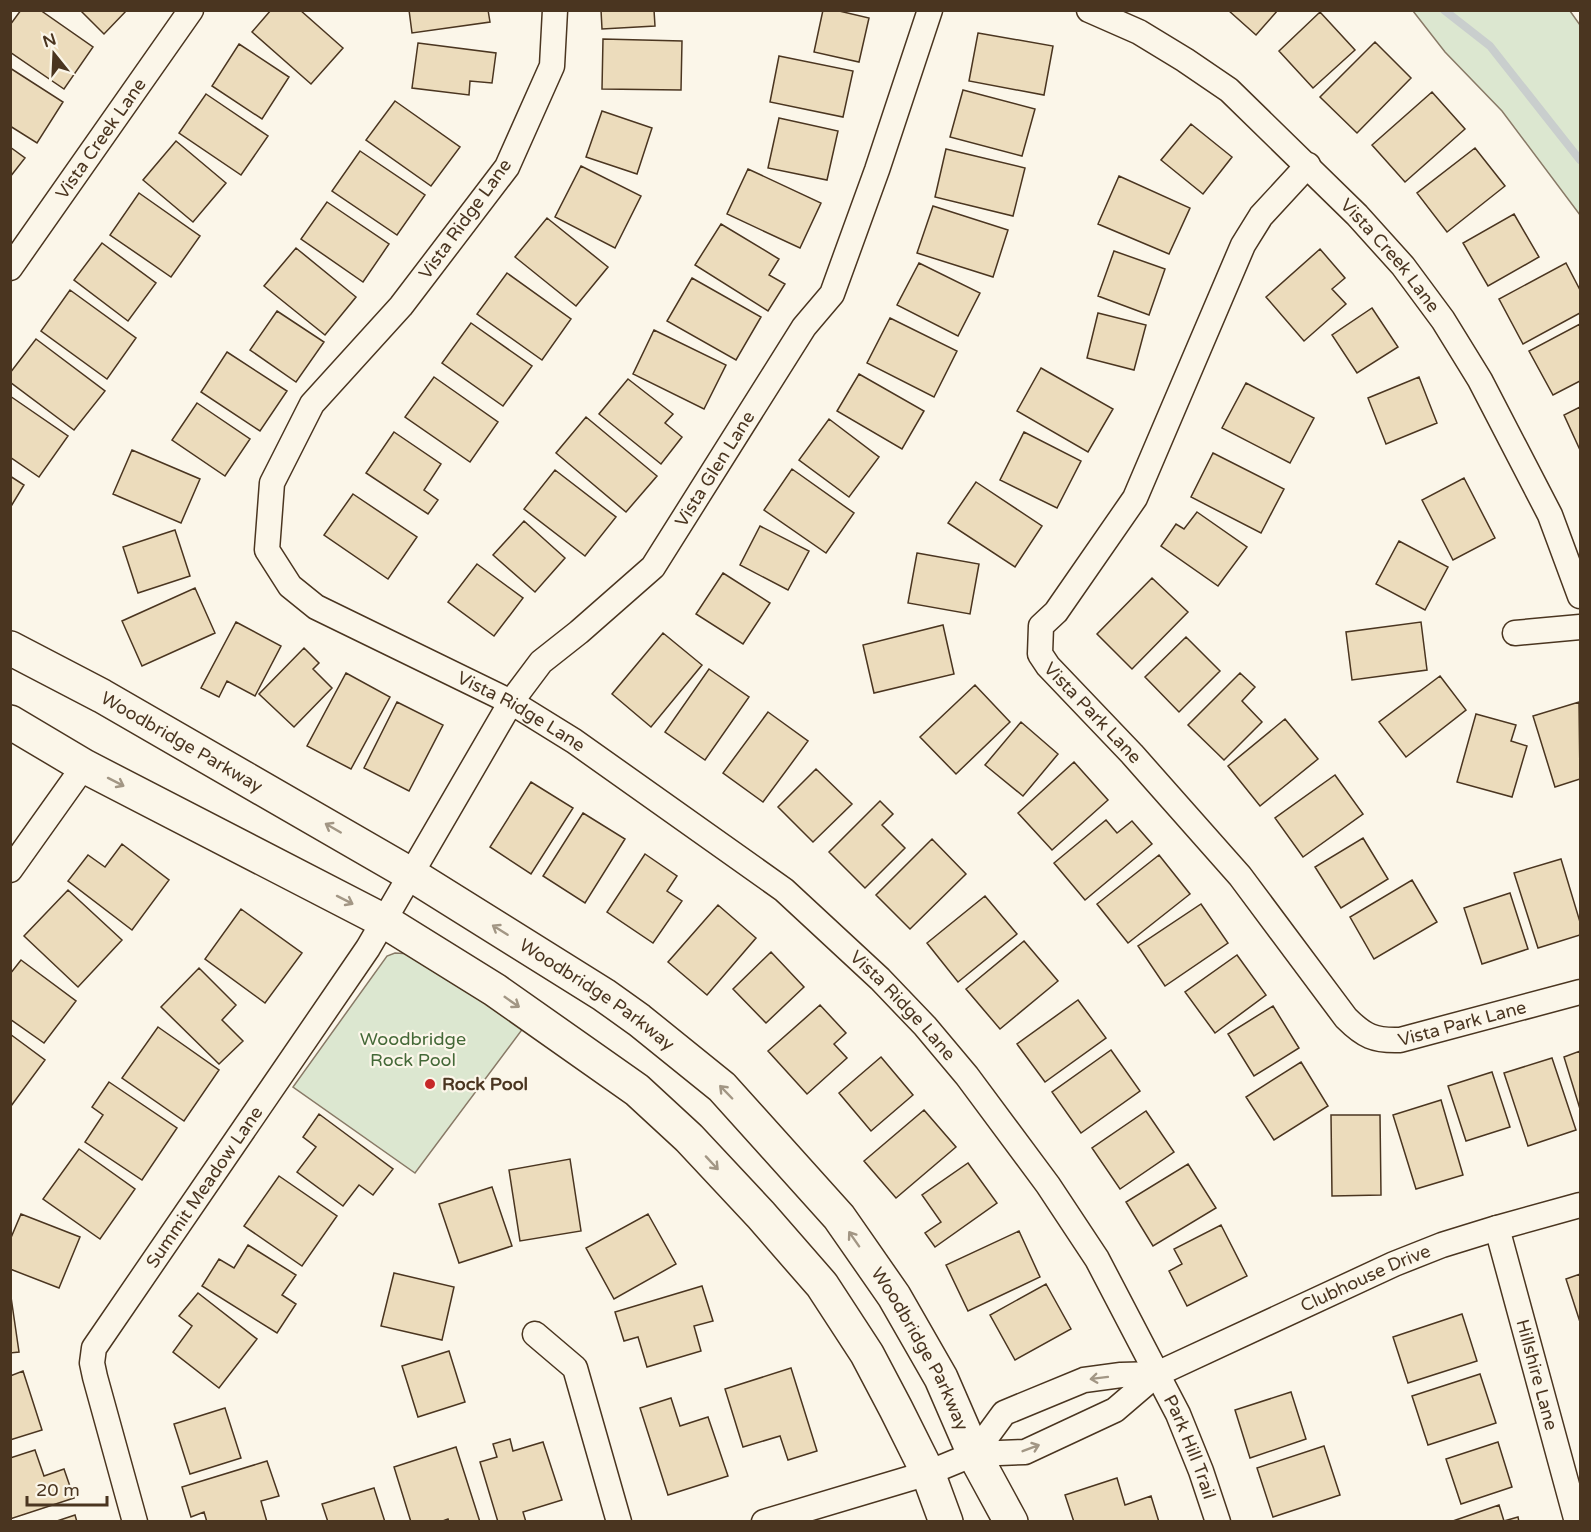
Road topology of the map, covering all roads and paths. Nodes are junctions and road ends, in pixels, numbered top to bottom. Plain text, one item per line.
1 (191, 10) edge
2 (555, 10) edge
3 (930, 10) edge
4 (1089, 10) edge
5 (1308, 165) junction
6 (10, 268) edge
7 (1581, 596) edge
8 (1581, 627) edge
9 (1515, 633) dead end
10 (10, 648) edge
11 (511, 702) junction
12 (10, 722) edge
13 (84, 766) junction
14 (10, 870) edge
15 (412, 875) junction
16 (384, 921) junction
17 (1581, 992) edge
18 (1581, 1205) edge
19 (1497, 1228) junction
20 (535, 1334) dead end
21 (1157, 1374) junction
22 (974, 1455) junction
23 (928, 1473) junction
24 (135, 1521) edge
25 (619, 1521) edge
26 (764, 1521) edge
27 (946, 1521) edge
28 (1011, 1521) edge
29 (1218, 1521) edge
30 (1577, 1521) edge

1 - 6 street, Vista Creek Lane
2 - 11 street, Vista Ridge Lane
3 - 11 street, Vista Glen Lane
4 - 5 street, Vista Creek Lane
5 - 7 street, Vista Creek Lane
5 - 17 street, Vista Park Lane
8 - 9 street
15 -> 10 main road, Woodbridge Parkway
11 - 15 street, Vista Glen Lane
11 - 21 street, Vista Ridge Lane
12 - 13 main road
13 - 14 street
13 -> 16 main road
15 - 16 street, Summit Meadow Lane
22 -> 15 main road, Woodbridge Parkway
16 -> 23 main road
16 - 24 street, Summit Meadow Lane
18 - 19 street, Clubhouse Drive
19 - 21 street, Clubhouse Drive
19 - 30 street, Hillshire Lane
20 - 25 street
22 -> 21 street, Clubhouse Drive
21 -> 22 street, Clubhouse Drive
21 - 29 street, Park Hill Trail
22 - 23 street
22 - 28 main road, Woodbridge Parkway
23 - 26 street
23 - 27 main road

